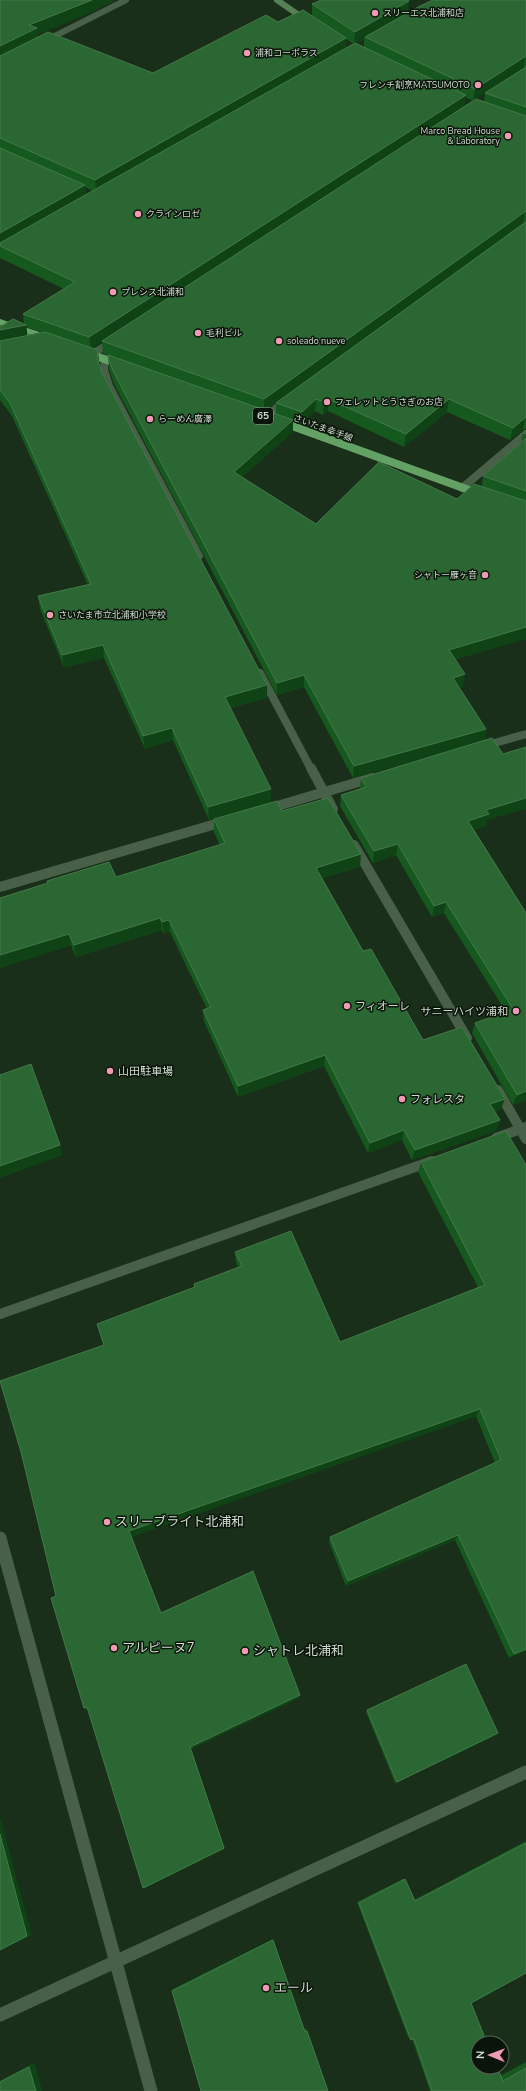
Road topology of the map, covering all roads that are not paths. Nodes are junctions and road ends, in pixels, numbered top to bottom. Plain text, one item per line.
1 (126, 0) edge
2 (277, 0) edge
3 (314, 25) edge
4 (42, 42) edge
5 (0, 322) edge
6 (118, 337) edge
7 (51, 340) joint
8 (34, 342) edge
9 (77, 350) edge
10 (91, 355) junction
11 (105, 359) junction
12 (126, 367) edge
13 (290, 398) edge
14 (261, 415) joint
15 (526, 434) edge
16 (462, 488) junction
17 (484, 496) edge
18 (201, 561) edge
19 (256, 666) edge
20 (526, 734) edge
21 (473, 749) edge
22 (383, 775) edge
23 (323, 792) junction
24 (256, 812) edge
25 (233, 819) edge
26 (339, 820) edge
27 (347, 834) edge
28 (0, 887) edge
29 (472, 1047) edge
30 (492, 1081) edge
31 (524, 1132) edge
32 (483, 1142) edge
33 (439, 1158) edge
34 (0, 1314) edge
35 (0, 1538) edge
36 (526, 1772) edge
37 (116, 1963) junction
38 (0, 2015) edge
39 (151, 2091) edge

1 - 4 street
2 - 3 street
5 - 7 main road
6 - 10 street
7 - 8 street
9 - 10 main road
10 - 11 main road
11 - 12 main road
11 - 18 street
13 - 14 street
14 - 16 main road, さいたま幸手線 / 65
15 - 16 street
16 - 17 main road, さいたま幸手線 / 65
19 - 23 street
20 - 21 street
22 - 23 street
23 - 24 street
23 - 26 street
25 - 28 street
27 - 29 street
30 - 31 street
31 - 32 street
33 - 34 street
35 - 37 street
36 - 37 street
37 - 38 street
37 - 39 street

